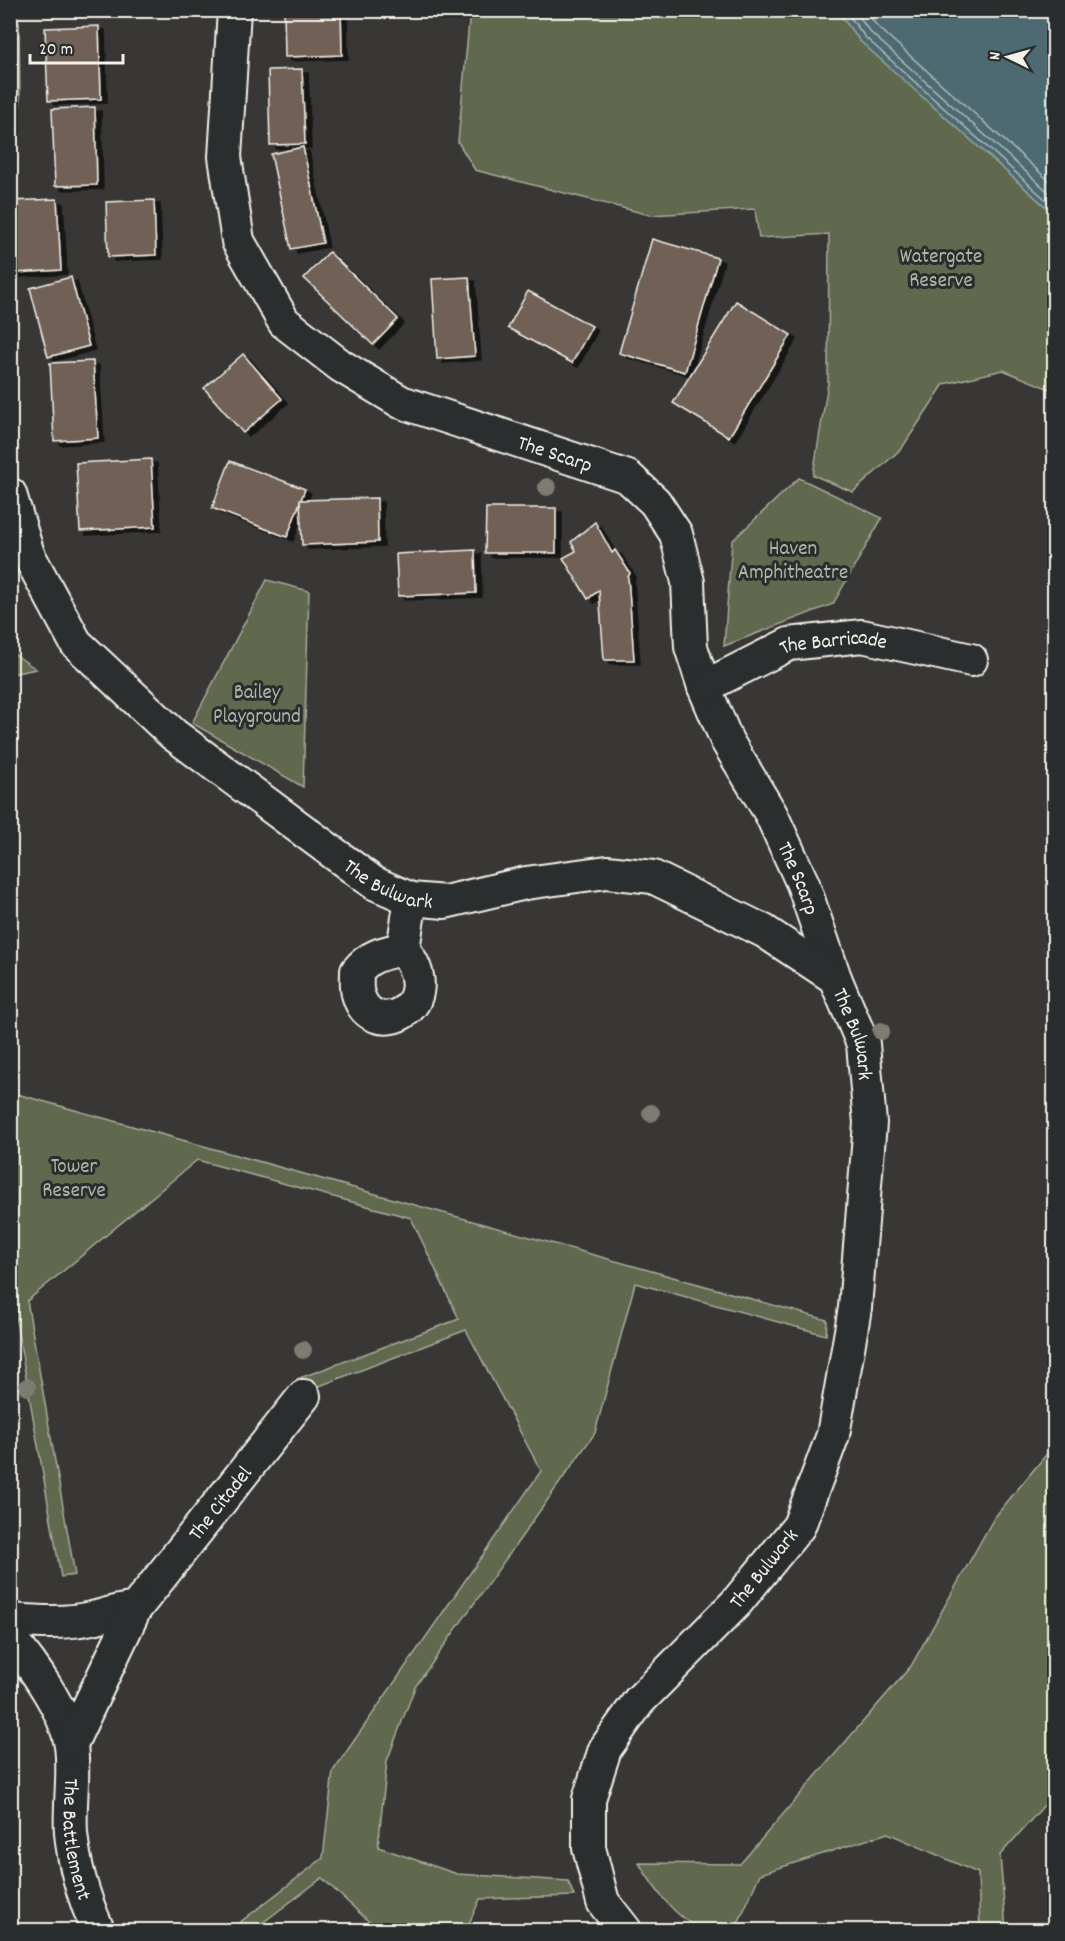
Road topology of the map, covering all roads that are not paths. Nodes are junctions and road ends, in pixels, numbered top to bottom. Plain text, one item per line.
1 (234, 10) edge
2 (10, 494) edge
3 (971, 660) dead end
4 (704, 687) junction
5 (411, 899) junction
6 (403, 949) dead end
7 (836, 978) junction
8 (304, 1396) dead end
9 (135, 1609) junction
10 (10, 1620) edge
11 (10, 1638) edge
12 (118, 1642) joint
13 (71, 1744) junction
14 (98, 1930) edge
15 (625, 1930) edge

1 - 4 street, The Scarp
2 - 5 street, The Bulwark
3 - 4 street, The Barricade
4 - 7 street, The Scarp
5 - 6 street
5 - 7 street, The Bulwark
7 - 15 street, The Bulwark
8 - 9 street, The Citadel
9 - 10 street
9 - 12 street, The Citadel
11 - 13 street, The Battlement
12 - 13 street, The Battlement
13 - 14 street, The Battlement

